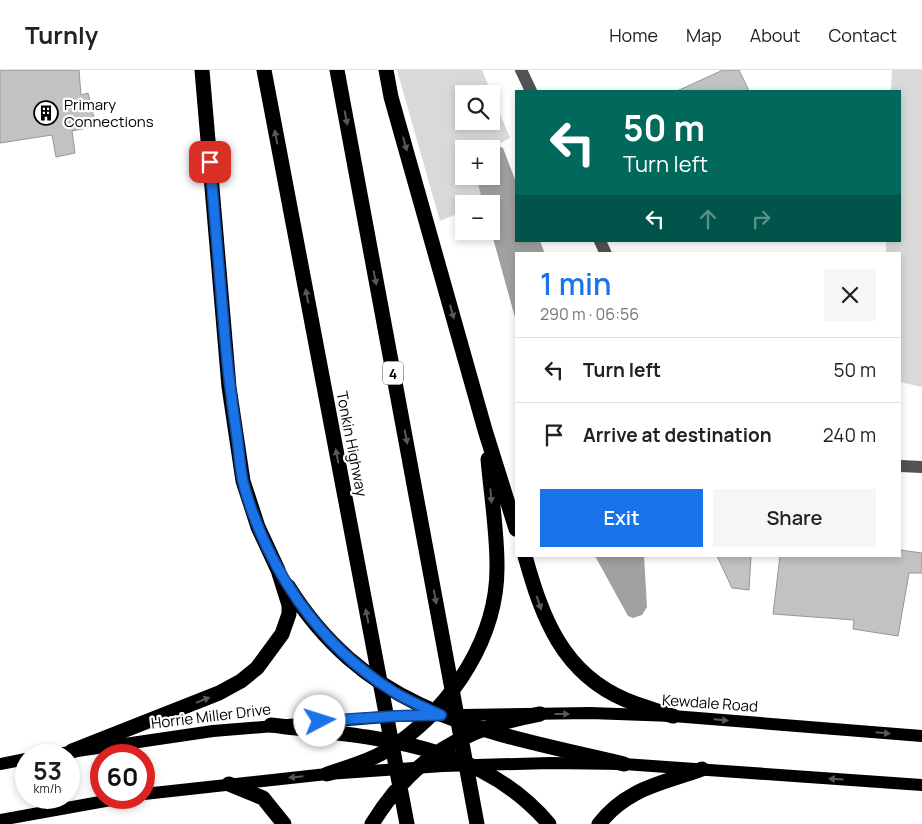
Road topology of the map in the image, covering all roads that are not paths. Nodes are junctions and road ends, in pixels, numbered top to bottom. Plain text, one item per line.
1 (202, 70) edge
2 (264, 70) edge
3 (337, 70) edge
4 (386, 70) edge
5 (521, 70) edge
6 (531, 90) edge
7 (485, 430) junction
8 (901, 466) edge
9 (922, 467) edge
10 (515, 526) edge
11 (525, 557) edge
12 (278, 570) junction
13 (436, 714) junction
14 (540, 714) joint
15 (673, 716) junction
16 (498, 724) junction
17 (271, 725) junction
18 (481, 729) junction
19 (922, 736) edge
20 (399, 742) junction
21 (80, 748) edge
22 (80, 750) edge
23 (439, 752) junction
24 (15, 761) edge
25 (0, 764) edge
26 (624, 764) junction
27 (471, 765) junction
28 (361, 767) junction
29 (418, 768) junction
30 (702, 770) junction
31 (327, 774) joint
32 (229, 784) junction
33 (922, 785) edge
34 (155, 793) edge
35 (90, 804) edge
36 (0, 820) edge
37 (284, 824) edge
38 (372, 824) edge
39 (406, 824) edge
40 (478, 824) edge
41 (548, 824) edge
42 (599, 824) edge

1 - 12 highway
39 -> 2 highway, Tonkin Highway
3 -> 40 highway, 4
4 -> 7 highway
5 - 6 street
7 - 10 highway
7 -> 13 highway
8 - 9 street
11 -> 15 highway
12 - 13 highway
21 -> 12 highway
13 - 16 main road, Horrie Miller Drive
13 - 17 main road, Horrie Miller Drive
13 - 18 highway
13 - 20 highway
14 -> 15 main road, Kewdale Road
14 - 16 highway
15 -> 19 main road, Kewdale Road
16 - 18 highway
16 - 26 highway
17 - 20 highway
17 - 22 main road, Horrie Miller Drive
18 - 23 highway
20 - 23 highway
20 - 28 highway
23 - 27 highway
23 - 29 highway
24 - 25 main road
26 - 27 main road
26 - 30 main road
27 - 29 main road
27 - 41 highway
28 - 29 main road
28 - 31 highway
29 - 38 highway
33 -> 30 main road
30 - 42 highway
31 -> 32 main road
32 - 34 main road
32 - 37 highway
35 - 36 main road

